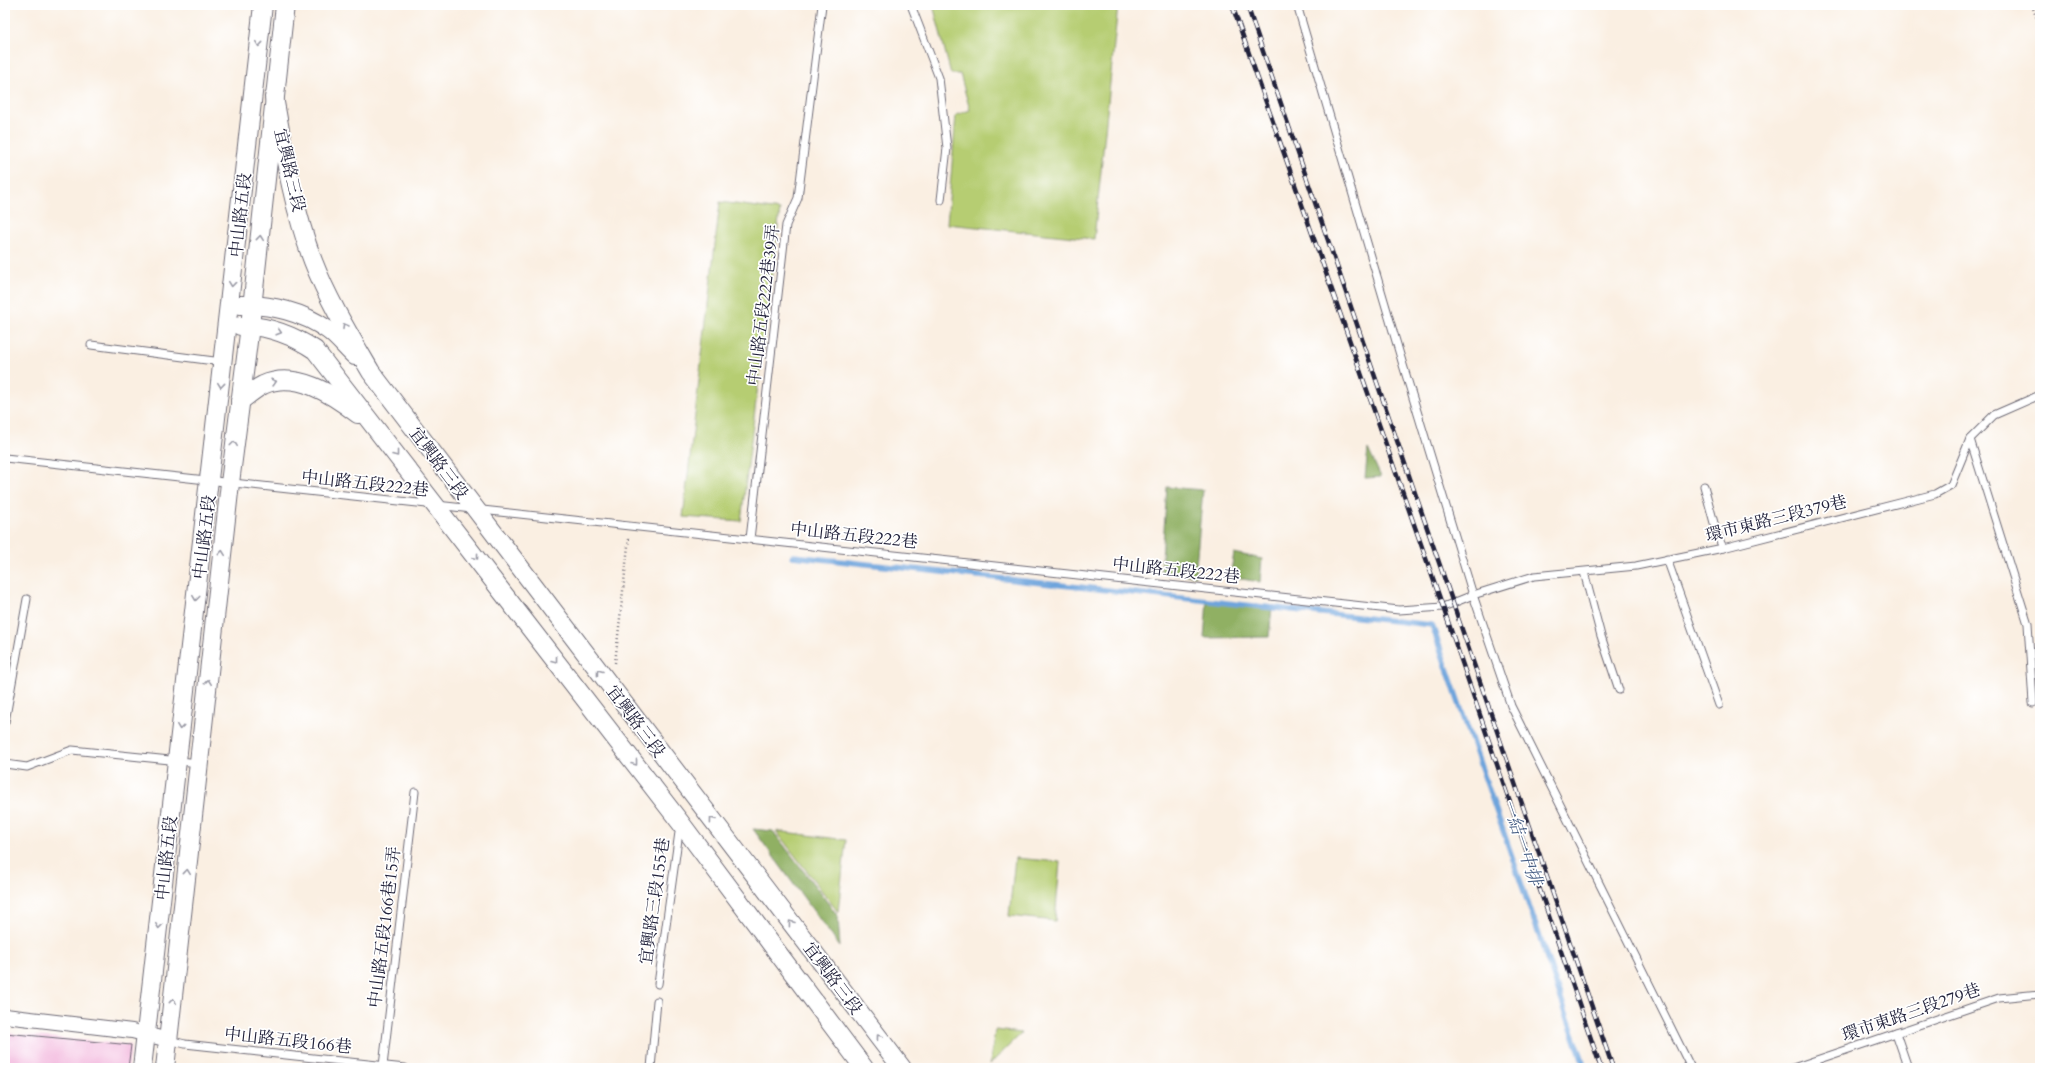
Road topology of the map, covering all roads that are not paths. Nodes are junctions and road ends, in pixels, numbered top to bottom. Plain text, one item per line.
1 (264, 5) edge
2 (284, 5) edge
3 (822, 5) edge
4 (911, 5) edge
5 (1297, 5) edge
6 (274, 97) junction
7 (941, 200) dead end
8 (252, 304) junction
9 (230, 305) junction
10 (250, 326) junction
11 (227, 327) junction
12 (91, 346) dead end
13 (223, 362) junction
14 (371, 372) junction
15 (2040, 395) edge
16 (240, 400) junction
17 (372, 424) junction
18 (1970, 439) junction
19 (5, 458) edge
20 (210, 481) junction
21 (230, 483) junction
22 (1704, 486) dead end
23 (437, 506) junction
24 (475, 510) junction
25 (750, 539) junction
26 (1723, 548) junction
27 (1667, 559) junction
28 (1584, 572) junction
29 (1473, 594) junction
30 (27, 599) dead end
31 (1619, 690) dead end
32 (2033, 703) dead end
33 (1719, 705) dead end
34 (5, 722) edge
35 (176, 760) junction
36 (199, 762) junction
37 (5, 764) edge
38 (415, 792) dead end
39 (680, 822) junction
40 (658, 984) dead end
41 (2040, 994) edge
42 (657, 1001) dead end
43 (5, 1016) edge
44 (1896, 1033) junction
45 (147, 1034) junction
46 (169, 1040) junction
47 (383, 1066) junction
48 (142, 1068) edge
49 (165, 1068) edge
50 (405, 1068) edge
51 (651, 1068) edge
52 (864, 1068) edge
53 (902, 1068) edge
54 (1691, 1068) edge
55 (1793, 1068) edge
56 (1908, 1068) edge

1 -> 9 street, 中山路五段
2 - 6 street, 中山路五段
3 - 25 lane, 中山路五段222巷39弄
4 - 7 lane
5 - 29 lane
8 -> 6 street, 中山路五段
14 -> 6 street, 宜興路三段
8 - 9 street, 宜興路三段
8 - 10 street, 中山路五段
8 - 14 street, 宜興路三段
9 - 11 street, 中山路五段
10 - 11 street, 宜興路三段
10 - 16 street, 中山路五段
10 -> 17 street, 宜興路三段
11 - 13 street, 中山路五段
12 - 13 lane
13 -> 20 street, 中山路五段
14 - 24 street, 宜興路三段
15 - 18 lane, 環市東路三段379巷
16 -> 17 street, 宜興路三段
21 -> 16 street, 中山路五段
17 -> 23 street, 宜興路三段
18 - 26 lane, 環市東路三段379巷
18 - 32 lane
19 - 20 lane, 中山路五段222巷
20 - 21 lane, 中山路五段222巷
20 -> 35 street, 中山路五段
21 - 23 lane, 中山路五段222巷
36 -> 21 street, 中山路五段
22 - 26 lane
23 - 24 lane, 中山路五段222巷
23 -> 39 street, 宜興路三段
24 - 25 lane, 中山路五段222巷
53 -> 24 street, 宜興路三段
25 - 29 lane, 中山路五段222巷
26 - 27 lane, 環市東路三段379巷
27 - 28 lane, 環市東路三段379巷
27 - 33 lane
28 - 29 lane, 環市東路三段379巷
28 - 31 lane
29 - 54 lane
30 - 34 lane
35 - 36 lane
35 - 37 lane
35 -> 45 street, 中山路五段
46 -> 36 street, 中山路五段
38 - 47 lane, 中山路五段166巷15弄
39 - 40 lane, 宜興路三段155巷
39 - 52 street, 宜興路三段
41 - 44 lane, 環市東路三段279巷
42 - 51 lane
43 - 45 street
44 - 55 lane, 環市東路三段279巷
44 - 56 lane
45 - 46 street
45 - 48 street, 中山路五段
46 - 47 lane, 中山路五段166巷
46 - 49 street, 中山路五段
47 - 50 lane, 中山路五段166巷

